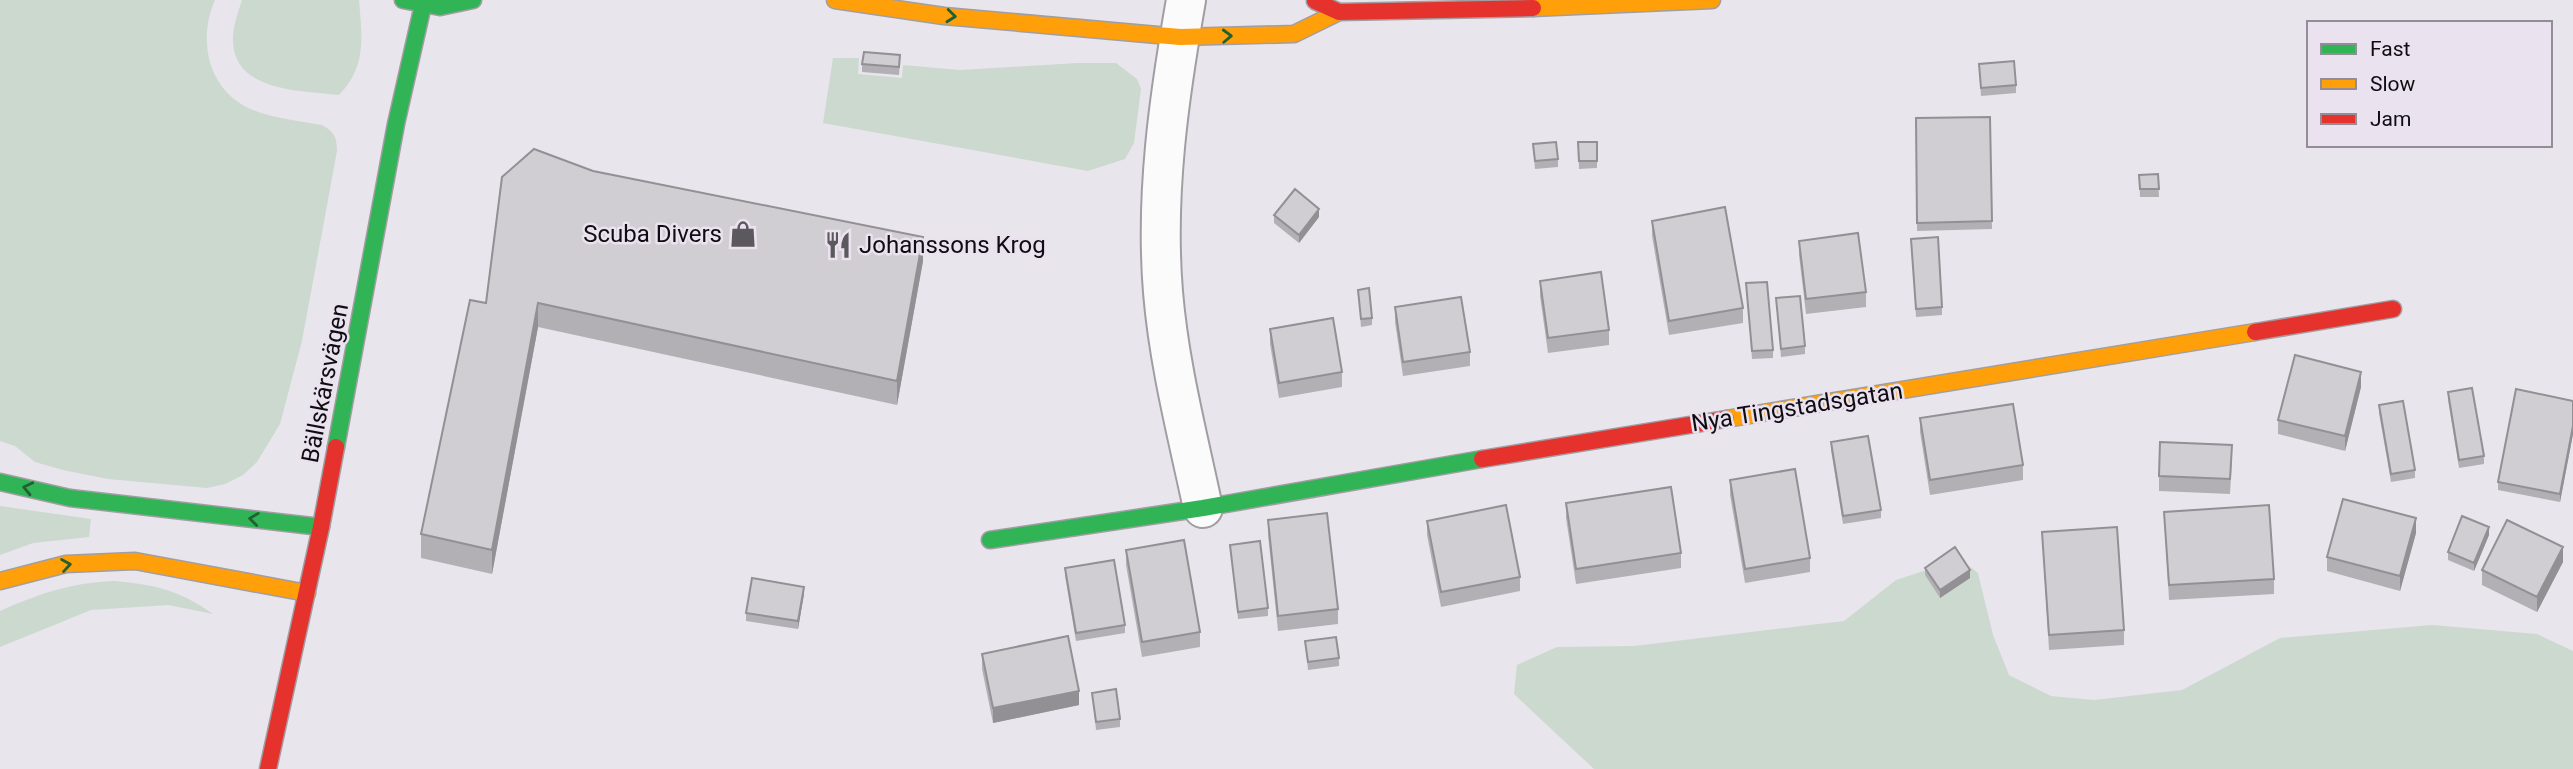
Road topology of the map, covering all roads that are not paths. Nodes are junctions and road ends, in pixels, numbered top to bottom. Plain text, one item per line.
1 (403, 0) edge
2 (473, 0) edge
3 (835, 0) edge
4 (1186, 0) edge
5 (1313, 0) edge
6 (1713, 0) edge
7 (423, 5) junction
8 (1339, 12) junction
9 (1180, 37) junction
10 (2393, 309) dead end
11 (0, 482) edge
12 (1203, 508) junction
13 (321, 527) junction
14 (990, 540) dead end
15 (0, 581) edge
16 (307, 593) junction
17 (268, 769) edge

1 - 7 main road
2 - 7 main road
3 -> 9 main road
4 - 9 street
5 - 8 main road
6 - 8 main road
7 - 13 main road, Bällskärsvägen
9 -> 8 main road
9 - 12 street
10 - 12 main road, Nya Tingstadsgatan
13 -> 11 main road
12 - 14 main road, Nya Tingstadsgatan
13 - 16 main road, Bällskärsvägen
15 -> 16 main road
16 - 17 main road, Bällskärsvägen

